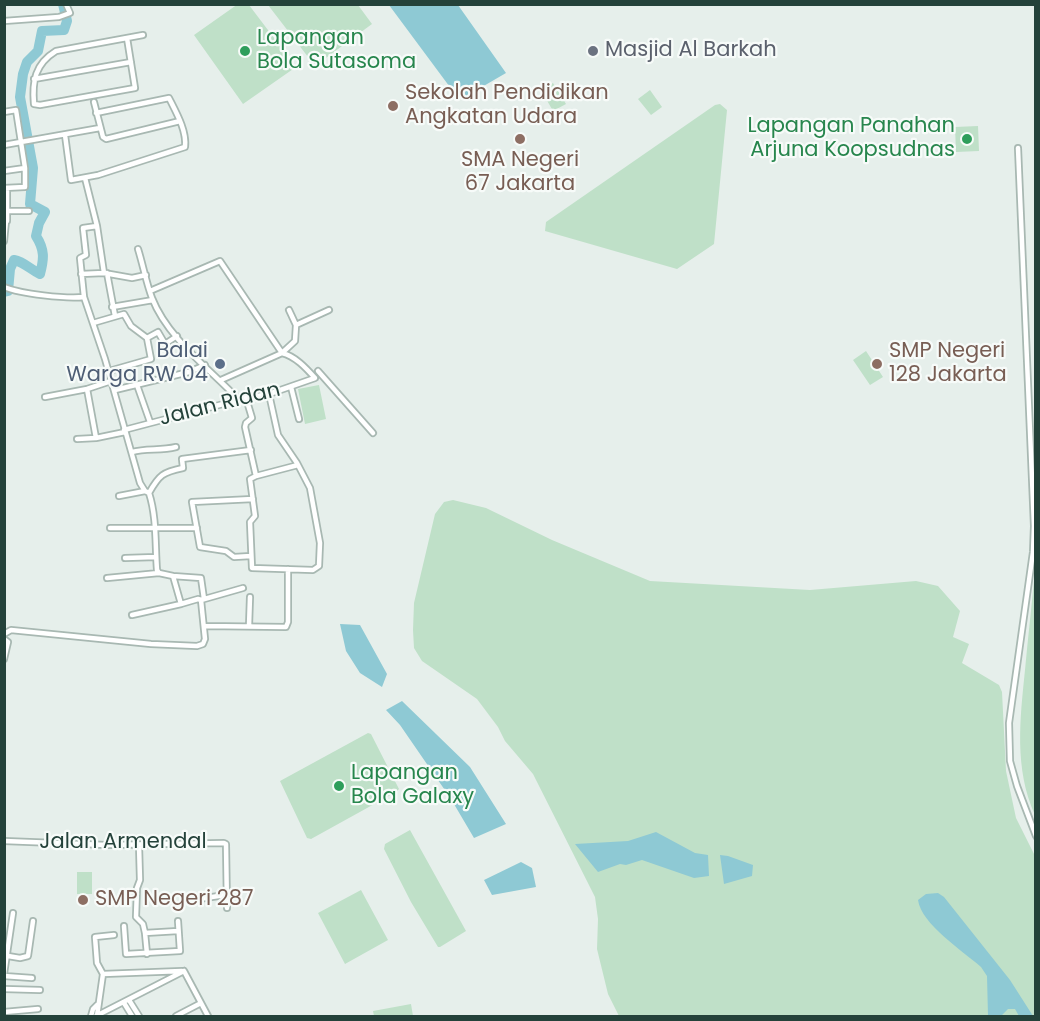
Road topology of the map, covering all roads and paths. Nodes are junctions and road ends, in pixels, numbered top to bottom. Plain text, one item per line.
1 (66, 4) edge
2 (4, 21) edge
3 (143, 35) dead end
4 (127, 38) junction
5 (131, 62) junction
6 (34, 79) junction
7 (94, 102) dead end
8 (4, 112) edge
9 (96, 113) junction
10 (180, 121) junction
11 (100, 128) junction
12 (65, 135) junction
13 (23, 142) junction
14 (4, 145) edge
15 (1018, 148) dead end
16 (25, 168) junction
17 (4, 171) edge
18 (85, 180) junction
19 (6, 188) edge
20 (6, 211) junction
21 (29, 211) dead end
22 (6, 221) edge
23 (97, 226) junction
24 (4, 241) edge
25 (138, 249) dead end
26 (105, 273) junction
27 (81, 274) junction
28 (146, 275) junction
29 (4, 287) edge
30 (150, 291) junction
31 (84, 297) junction
32 (153, 300) junction
33 (112, 307) junction
34 (289, 310) dead end
35 (329, 310) dead end
36 (115, 316) junction
37 (93, 323) junction
38 (296, 325) junction
39 (177, 336) junction
40 (147, 338) junction
41 (282, 353) junction
42 (206, 365) junction
43 (318, 371) dead end
44 (109, 372) junction
45 (221, 380) junction
46 (111, 381) junction
47 (137, 385) junction
48 (291, 387) junction
49 (87, 389) junction
50 (115, 390) junction
51 (268, 394) junction
52 (45, 397) dead end
53 (246, 398) junction
54 (239, 400) junction
55 (299, 419) dead end
56 (150, 422) junction
57 (124, 431) junction
58 (372, 433) dead end
59 (96, 438) junction
60 (77, 439) dead end
61 (176, 447) dead end
62 (251, 450) junction
63 (132, 452) junction
64 (298, 465) junction
65 (256, 476) junction
66 (147, 492) junction
67 (119, 496) dead end
68 (253, 499) junction
69 (155, 527) junction
70 (110, 528) dead end
71 (196, 528) junction
72 (251, 556) junction
73 (156, 557) junction
74 (125, 558) dead end
75 (288, 569) junction
76 (159, 573) junction
77 (173, 576) junction
78 (107, 578) dead end
79 (243, 588) dead end
80 (250, 597) dead end
81 (202, 600) junction
82 (181, 604) junction
83 (132, 615) dead end
84 (204, 626) junction
85 (249, 626) junction
86 (4, 637) edge
87 (4, 659) edge
88 (1035, 836) edge
89 (4, 841) edge
90 (139, 845) junction
91 (225, 895) junction
92 (199, 899) dead end
93 (227, 908) dead end
94 (13, 914) dead end
95 (33, 921) dead end
96 (178, 921) dead end
97 (124, 926) dead end
98 (178, 932) junction
99 (145, 933) junction
100 (114, 935) dead end
101 (147, 954) junction
102 (8, 956) junction
103 (184, 971) junction
104 (161, 972) junction
105 (4, 975) edge
106 (103, 975) junction
107 (32, 978) dead end
108 (162, 982) junction
109 (4, 989) edge
110 (40, 990) dead end
111 (127, 1001) junction
112 (201, 1003) junction
113 (98, 1005) junction
114 (38, 1009) dead end
115 (4, 1012) edge
116 (96, 1016) edge
117 (91, 1017) edge
118 (132, 1017) edge
119 (139, 1017) edge
120 (176, 1017) edge
121 (208, 1017) edge

1 - 2 street
3 - 4 street
4 - 5 street
4 - 6 street
5 - 6 street
5 - 6 street
7 - 9 street
8 - 13 street
9 - 10 street
9 - 11 street
10 - 11 street
10 - 18 street
11 - 12 street
12 - 13 street
12 - 18 street
13 - 14 street
13 - 16 street
15 - 88 street
16 - 17 street
16 - 19 street
18 - 23 street
19 - 20 street
20 - 21 street
20 - 22 street
22 - 24 street
23 - 26 street
23 - 27 street
25 - 28 street
26 - 27 street
26 - 28 street
26 - 33 street
27 - 31 street
28 - 30 street
29 - 31 street
30 - 32 street
30 - 41 street
31 - 37 street
32 - 33 street
32 - 39 street
33 - 36 street
34 - 38 street
35 - 38 street
36 - 37 street
36 - 40 street
37 - 44 street
38 - 41 street
39 - 40 street
39 - 42 street
40 - 44 street
41 - 45 street
41 - 48 street, Jalan Ridan
42 - 45 street
42 - 47 street
43 - 58 street
44 - 46 street
45 - 54 street
46 - 49 street
46 - 50 street
47 - 50 street
47 - 56 street
48 - 51 street, Jalan Ridan
48 - 55 street
49 - 52 street
49 - 59 street
50 - 57 street
51 - 53 street, Jalan Ridan
51 - 64 street
53 - 54 street, Jalan Ridan
53 - 62 street
54 - 56 street, Jalan Ridan
56 - 57 street, Jalan Ridan
57 - 59 street, Jalan Ridan
57 - 63 street
59 - 60 street, Jalan Ridan
61 - 63 street
62 - 65 street
62 - 66 street
63 - 66 street
64 - 65 street
64 - 75 street
65 - 68 street
66 - 67 street
66 - 69 street
68 - 71 street
68 - 72 street
69 - 70 street
69 - 71 street
69 - 73 street
71 - 72 street
72 - 75 street
73 - 74 street
73 - 76 street
75 - 85 street
76 - 77 street
76 - 78 street
77 - 81 street
77 - 82 street
79 - 81 street
80 - 85 street
81 - 82 street
81 - 84 street
82 - 83 street
84 - 85 street
84 - 86 street
86 - 87 street
89 - 90 street, Jalan Armendal
90 - 91 street, Jalan Armendal
90 - 99 street
91 - 92 street
91 - 93 street, Jalan Armendal
94 - 102 street
95 - 102 street
96 - 98 street
97 - 101 street
98 - 99 street
98 - 101 street
99 - 101 street
100 - 106 street
102 - 105 street
103 - 104 street
103 - 108 street
103 - 112 street
104 - 106 street
104 - 108 street
105 - 107 street
106 - 113 street
108 - 111 street
109 - 110 street
111 - 116 street
111 - 118 street
111 - 119 street
112 - 120 street
112 - 121 street
113 - 116 street
113 - 117 street
114 - 115 street

